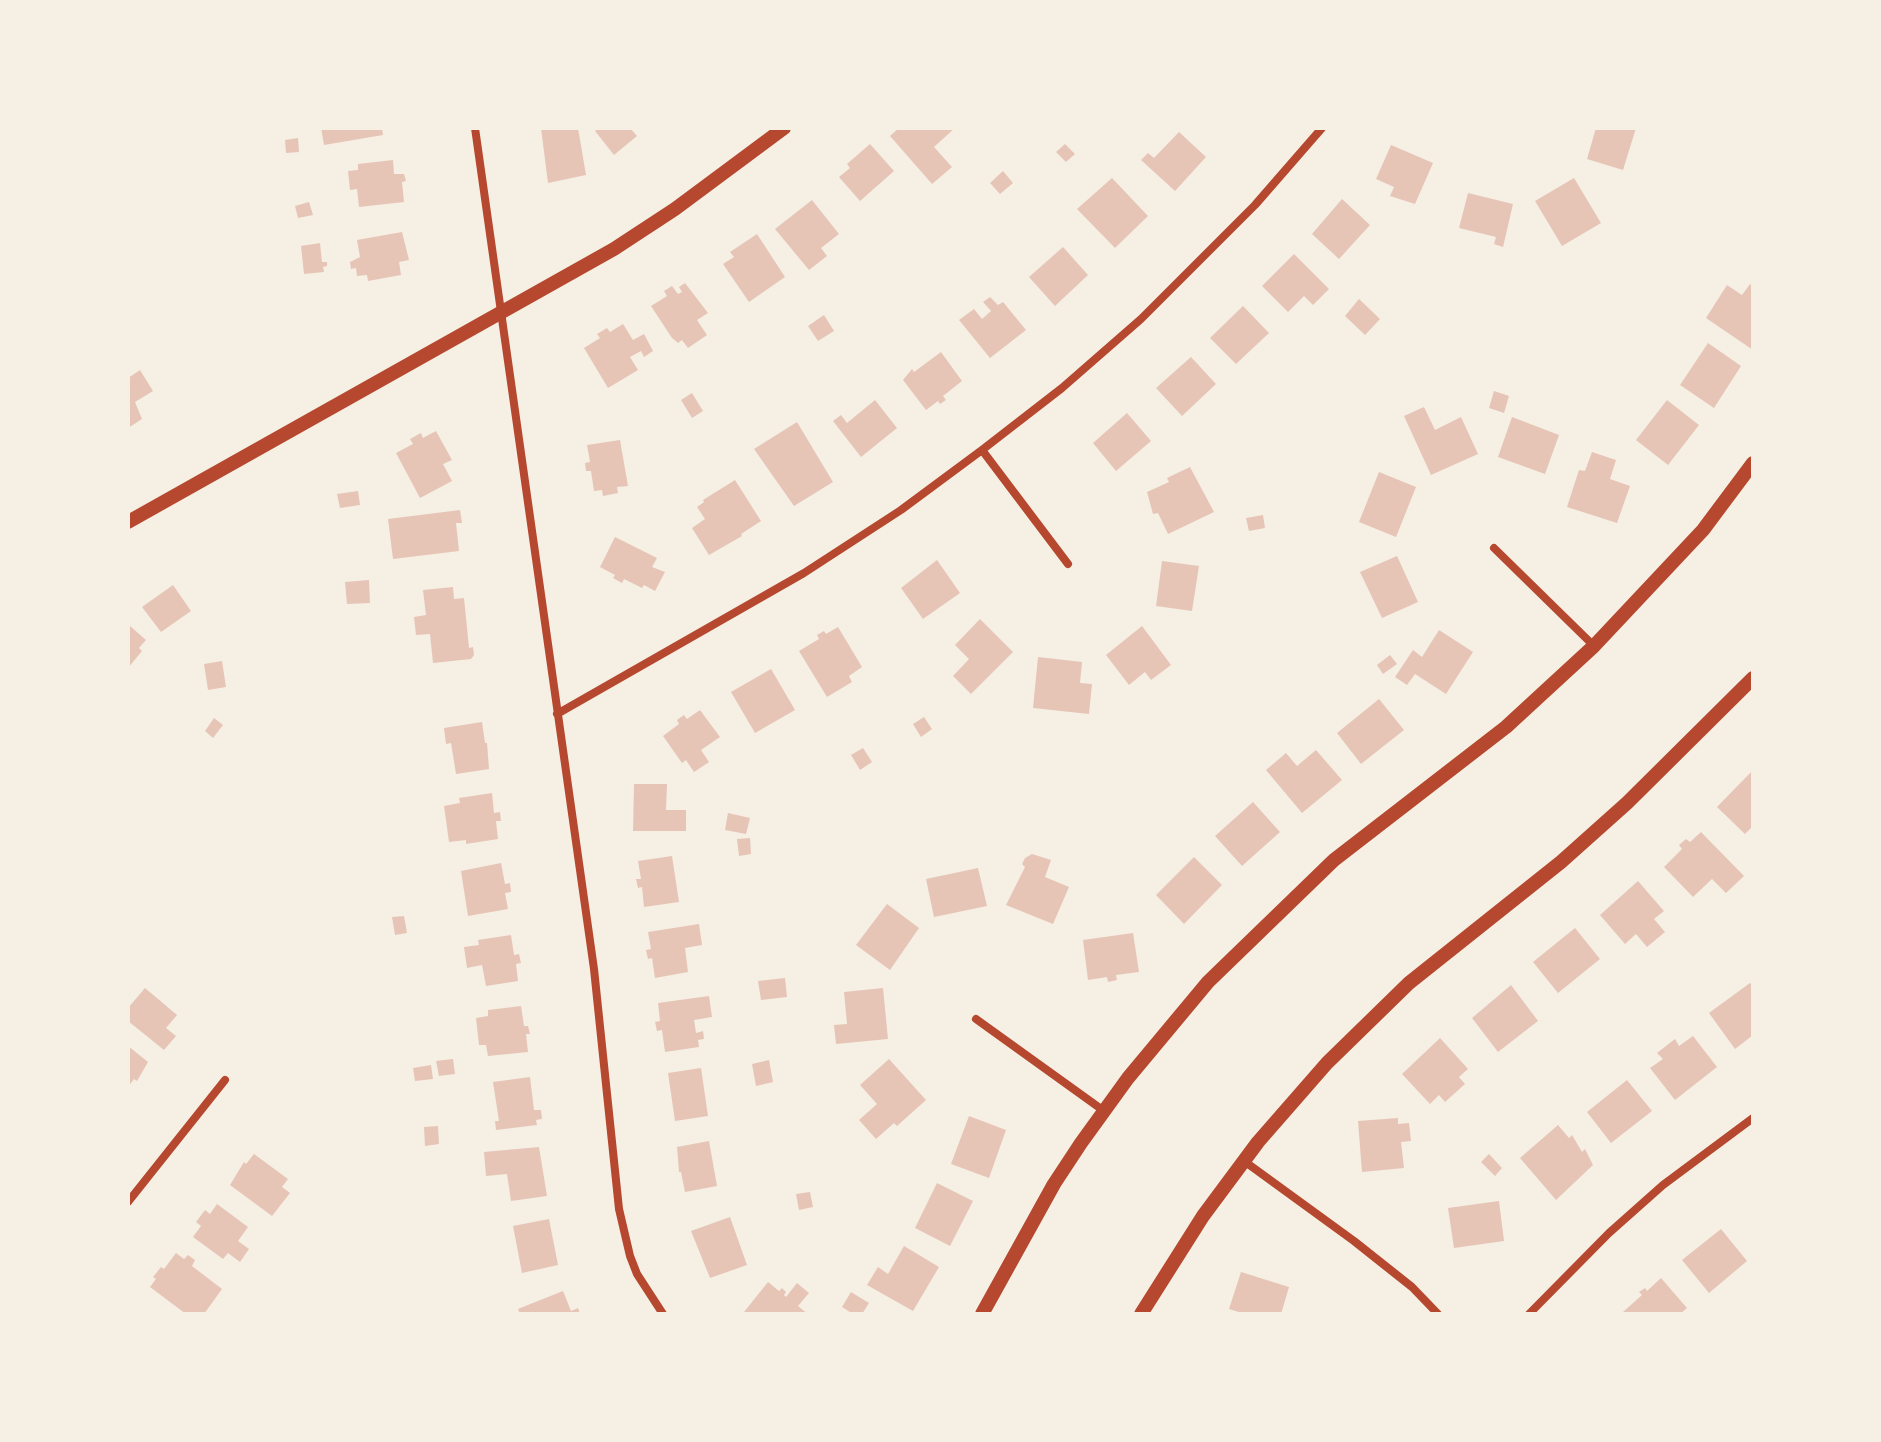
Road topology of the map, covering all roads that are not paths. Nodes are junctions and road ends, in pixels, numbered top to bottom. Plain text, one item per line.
1 (475, 128) edge
2 (784, 128) edge
3 (1322, 128) edge
4 (500, 315) junction
5 (982, 450) junction
6 (1753, 463) edge
7 (128, 522) edge
8 (1494, 548) dead end
9 (1068, 564) dead end
10 (1594, 646) junction
11 (1753, 678) edge
12 (557, 714) junction
13 (976, 1019) dead end
14 (225, 1080) dead end
15 (1104, 1111) junction
16 (1753, 1118) edge
17 (1244, 1161) junction
18 (128, 1202) edge
19 (663, 1314) edge
20 (982, 1314) edge
21 (1141, 1314) edge
22 (1438, 1314) edge
23 (1529, 1314) edge

1 - 4 street
2 - 4 street
3 - 5 street
4 - 7 street
4 - 12 street
5 - 9 street
5 - 12 street
6 - 10 street
8 - 10 street
10 - 15 street
11 - 17 street
12 - 19 street
13 - 15 street
14 - 18 street
15 - 20 street
16 - 23 street
17 - 21 street
17 - 22 street

